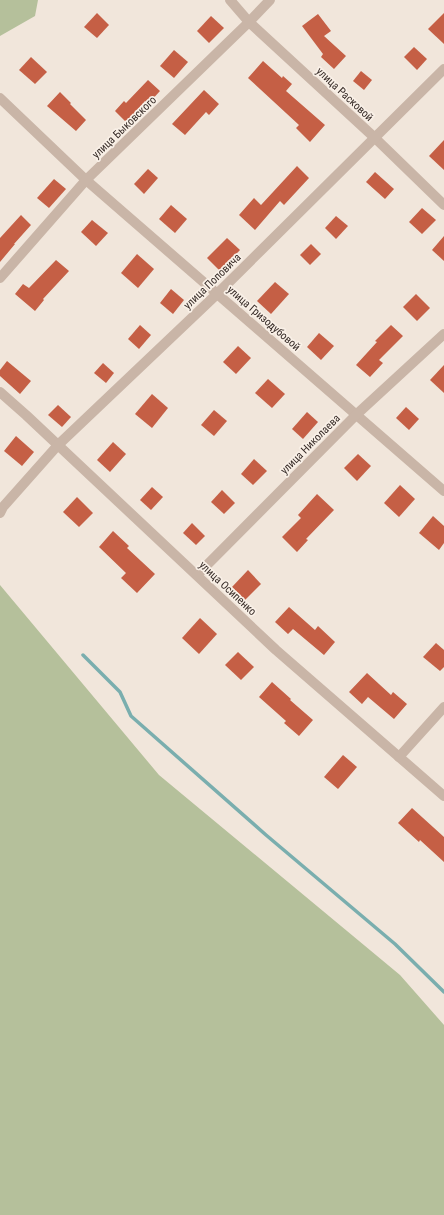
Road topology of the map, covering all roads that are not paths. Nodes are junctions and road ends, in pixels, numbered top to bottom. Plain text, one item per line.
1 (230, 0) edge
2 (270, 0) edge
3 (249, 22) junction
4 (444, 69) edge
5 (0, 98) edge
6 (375, 138) junction
7 (86, 180) junction
8 (444, 205) edge
9 (0, 278) edge
10 (217, 294) junction
11 (444, 334) edge
12 (0, 392) edge
13 (357, 414) junction
14 (58, 445) junction
15 (444, 491) edge
16 (0, 513) edge
17 (197, 575) junction
18 (444, 707) edge
19 (399, 757) junction
20 (444, 796) edge

1 - 3 street, улица Расковой
2 - 3 street, улица Быковского
3 - 6 street, улица Расковой
3 - 7 street, улица Быковского
4 - 6 street, улица Поповича
5 - 7 street, улица Гризодубовой
6 - 8 street, улица Расковой
6 - 10 street, улица Поповича
7 - 9 street, улица Быковского
7 - 10 street, улица Гризодубовой
10 - 13 street, улица Гризодубовой
10 - 14 street, улица Поповича
11 - 13 street, улица Николаева
12 - 14 street, улица Осипенко
13 - 15 street, улица Гризодубовой
13 - 17 street, улица Николаева
14 - 16 street, улица Поповича
14 - 17 street, улица Осипенко
17 - 19 street, улица Осипенко
18 - 19 street
19 - 20 street, улица Осипенко

